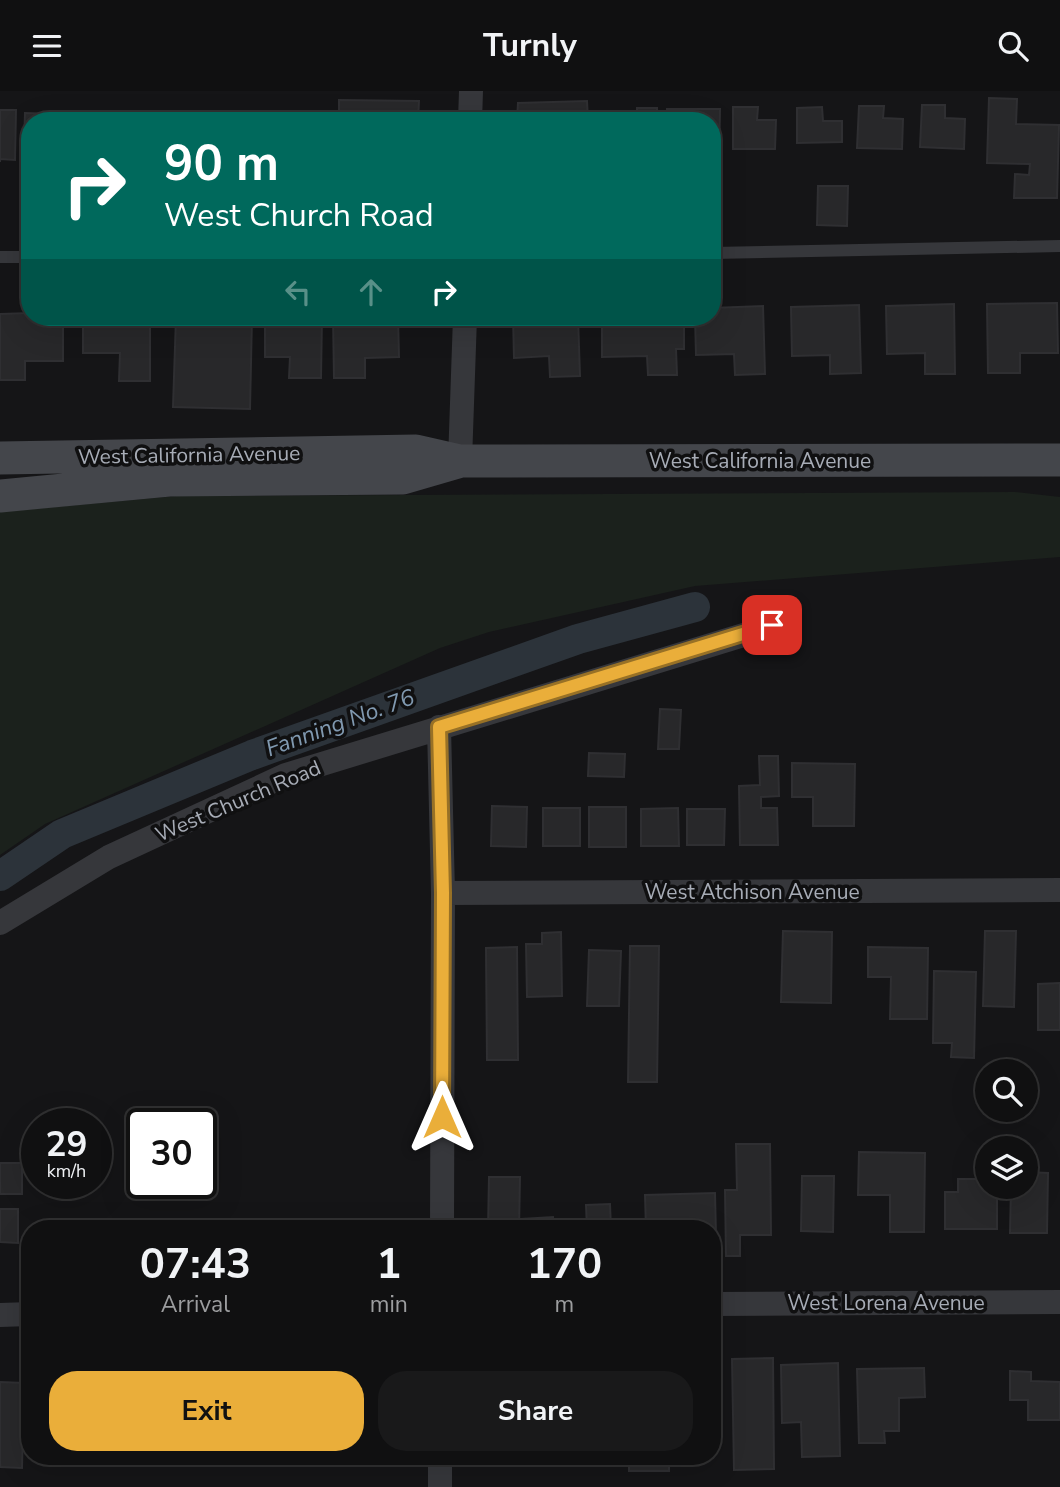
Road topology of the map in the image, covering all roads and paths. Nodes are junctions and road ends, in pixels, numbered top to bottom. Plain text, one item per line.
1 (471, 91) edge
2 (470, 112) edge
3 (1060, 246) edge
4 (721, 253) edge
5 (0, 257) edge
6 (21, 257) edge
7 (465, 326) edge
8 (0, 458) edge
9 (1060, 460) edge
10 (460, 461) junction
11 (0, 496) edge
12 (772, 625) dead end
13 (439, 727) junction
14 (1060, 890) edge
15 (443, 893) junction
16 (0, 923) edge
17 (442, 1220) edge
18 (1060, 1302) edge
19 (721, 1304) edge
20 (21, 1314) edge
21 (0, 1315) edge
22 (440, 1465) edge
23 (440, 1487) edge

1 - 2 street
3 - 4 lane
5 - 6 lane
7 - 10 street
8 - 10 main road, West California Avenue
9 - 10 main road, West California Avenue
10 - 11 main road, West California Avenue
12 - 13 street, West Church Road
13 - 15 street
13 - 16 street, West Church Road
14 - 15 street, West Atchison Avenue
15 - 17 street
18 - 19 street, West Lorena Avenue
20 - 21 street
22 - 23 street

